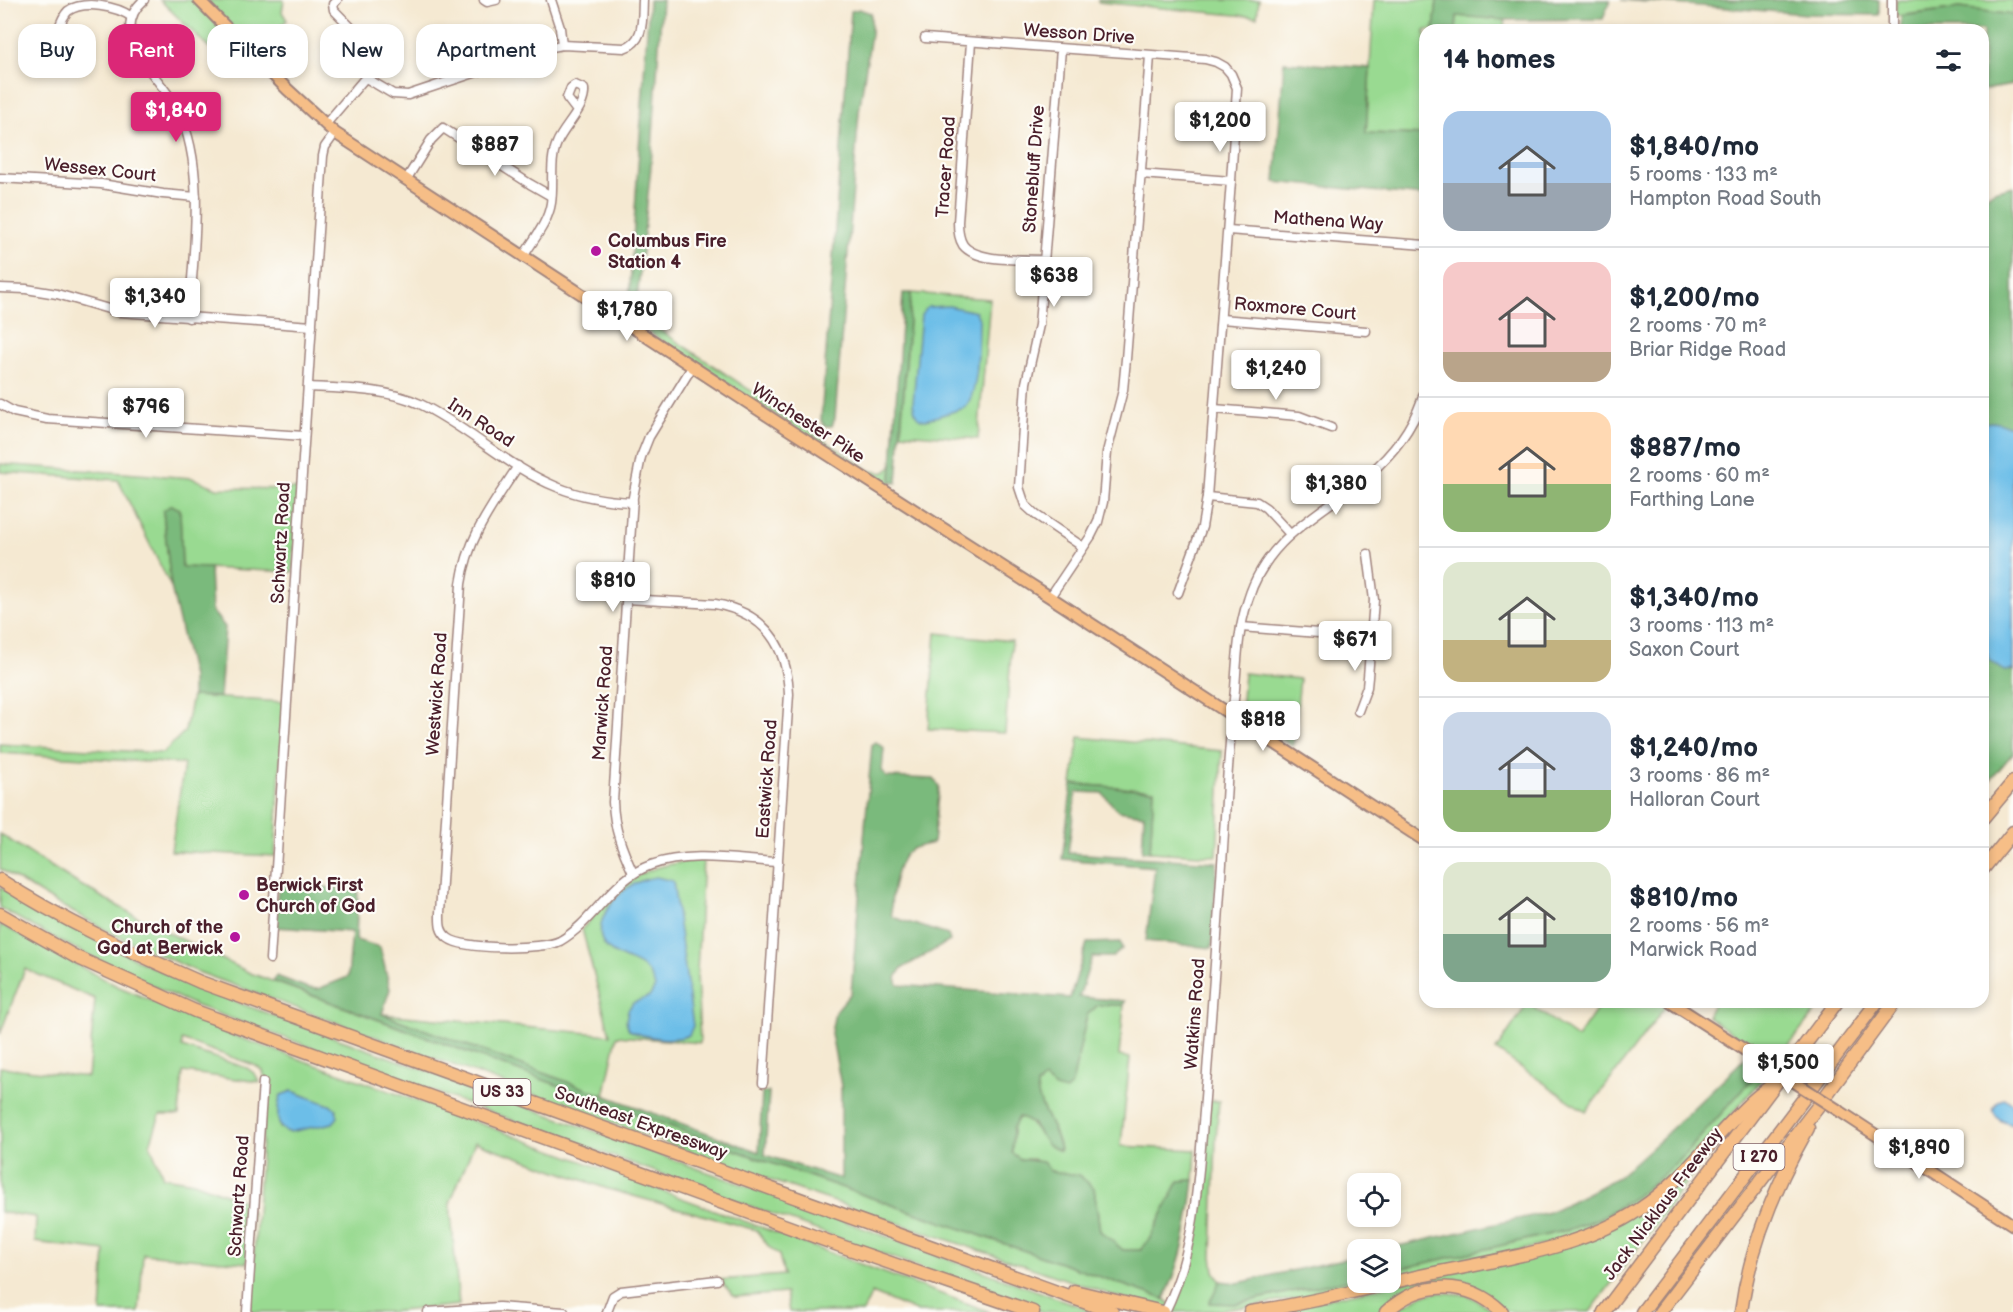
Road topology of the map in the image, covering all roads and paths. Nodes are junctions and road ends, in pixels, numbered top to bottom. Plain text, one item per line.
1 (144, 0) edge
2 (199, 0) edge
3 (337, 0) edge
4 (484, 0) edge
5 (496, 0) edge
6 (551, 0) edge
7 (643, 0) edge
8 (1892, 0) edge
9 (132, 17) junction
10 (61, 24) edge
11 (348, 24) edge
12 (1892, 24) edge
13 (925, 38) dead end
14 (971, 42) junction
15 (562, 45) junction
16 (1061, 49) junction
17 (1150, 56) junction
18 (366, 78) joint
19 (577, 111) dead end
20 (325, 125) junction
21 (335, 133) junction
22 (1141, 174) junction
23 (0, 178) edge
24 (406, 180) junction
25 (1231, 181) junction
26 (551, 196) junction
27 (196, 197) junction
28 (1228, 230) junction
29 (1419, 245) edge
30 (522, 257) junction
31 (1044, 260) junction
32 (0, 288) edge
33 (189, 318) junction
34 (1221, 319) junction
35 (312, 326) junction
36 (1366, 332) dead end
37 (692, 367) junction
38 (308, 387) junction
39 (0, 404) edge
40 (1419, 406) edge
41 (1214, 410) junction
42 (1331, 428) dead end
43 (304, 436) junction
44 (518, 466) junction
45 (1207, 497) junction
46 (633, 502) junction
47 (1290, 534) junction
48 (1083, 547) junction
49 (1368, 554) dead end
50 (1178, 593) dead end
51 (1050, 597) junction
52 (627, 599) junction
53 (1241, 627) junction
54 (1371, 637) junction
55 (1358, 711) dead end
56 (1232, 715) junction
57 (2013, 782) edge
58 (1989, 811) edge
59 (2013, 832) edge
60 (1419, 837) edge
61 (778, 862) junction
62 (1989, 863) edge
63 (633, 873) junction
64 (0, 880) edge
65 (0, 914) edge
66 (270, 959) dead end
67 (1679, 1008) edge
68 (1832, 1008) edge
69 (1872, 1008) edge
70 (1890, 1008) edge
71 (263, 1082) dead end
72 (1776, 1082) junction
73 (764, 1083) dead end
74 (1822, 1101) junction
75 (2013, 1225) edge
76 (976, 1264) junction
77 (717, 1280) dead end
78 (1003, 1302) junction
79 (248, 1312) edge
80 (428, 1312) edge
81 (564, 1312) edge
82 (607, 1312) edge
83 (1021, 1312) edge
84 (1033, 1312) edge
85 (1112, 1312) edge
86 (1164, 1312) edge
87 (1250, 1312) edge
88 (1386, 1312) edge
89 (1502, 1312) edge
90 (1604, 1312) edge
91 (1642, 1312) edge
92 (1660, 1312) edge
93 (1741, 1312) edge

1 - 9 street
2 - 20 main road, Winchester Pike
3 - 11 street
4 - 5 street
6 - 15 street
7 - 15 street
8 - 12 street
9 - 10 street
9 - 27 street
13 - 14 street, Wesson Drive
14 - 16 street, Wesson Drive
14 - 31 street, Tracer Road
15 - 18 street
16 - 17 street, Wesson Drive
16 - 31 street, Stonebluff Drive
17 - 22 street
17 - 25 street, Wesson Drive
18 - 20 street
19 - 26 street
20 - 21 main road, Winchester Pike
21 - 24 main road, Winchester Pike
21 - 35 street, Schwartz Road
22 - 25 street
22 - 48 street
23 - 27 street, Wessex Court
24 - 26 street
24 - 30 main road, Winchester Pike
25 - 28 street
26 - 30 street
27 - 33 street
28 - 29 street, Mathena Way
28 - 34 street
30 - 37 main road, Winchester Pike
31 - 48 street, Stonebluff Drive
32 - 33 street
33 - 35 street
34 - 36 street, Roxmore Court
34 - 41 street
35 - 38 street, Schwartz Road
37 - 46 street, Marwick Road
37 - 51 main road, Winchester Pike
38 - 43 street, Schwartz Road
38 - 44 street, Inn Road
39 - 43 street
40 - 47 street, Watkins Road
41 - 42 street
41 - 45 street
43 - 66 street, Schwartz Road
44 - 46 street, Inn Road
44 - 63 street, Westwick Road
45 - 47 street
45 - 50 street
46 - 52 street, Marwick Road
47 - 53 street, Watkins Road
48 - 51 street
49 - 54 street
51 - 56 main road, Winchester Pike
52 - 61 street, Eastwick Road
52 - 63 street, Marwick Road
53 - 54 street
53 - 56 street, Watkins Road
54 - 55 street
56 - 60 main road, Winchester Pike
56 - 86 street, Watkins Road
57 - 58 highway
59 - 62 highway
61 - 63 street
61 - 73 street, Eastwick Road
64 - 76 highway, Southeast Expressway / US 33
65 - 78 highway, US 33
67 - 75 main road, bridge
68 - 72 highway, Jack Nicklaus Freeway / I 270
69 - 91 highway, I 270
70 - 74 highway
71 - 79 street, Schwartz Road
72 - 87 highway
72 - 90 highway, Jack Nicklaus Freeway / I 270
74 - 92 highway
74 - 93 highway
76 - 85 highway, Southeast Expressway / US 33
76 - 86 highway
77 - 82 street
78 - 83 highway
78 - 84 highway, US 33
80 - 81 street
88 - 89 highway

